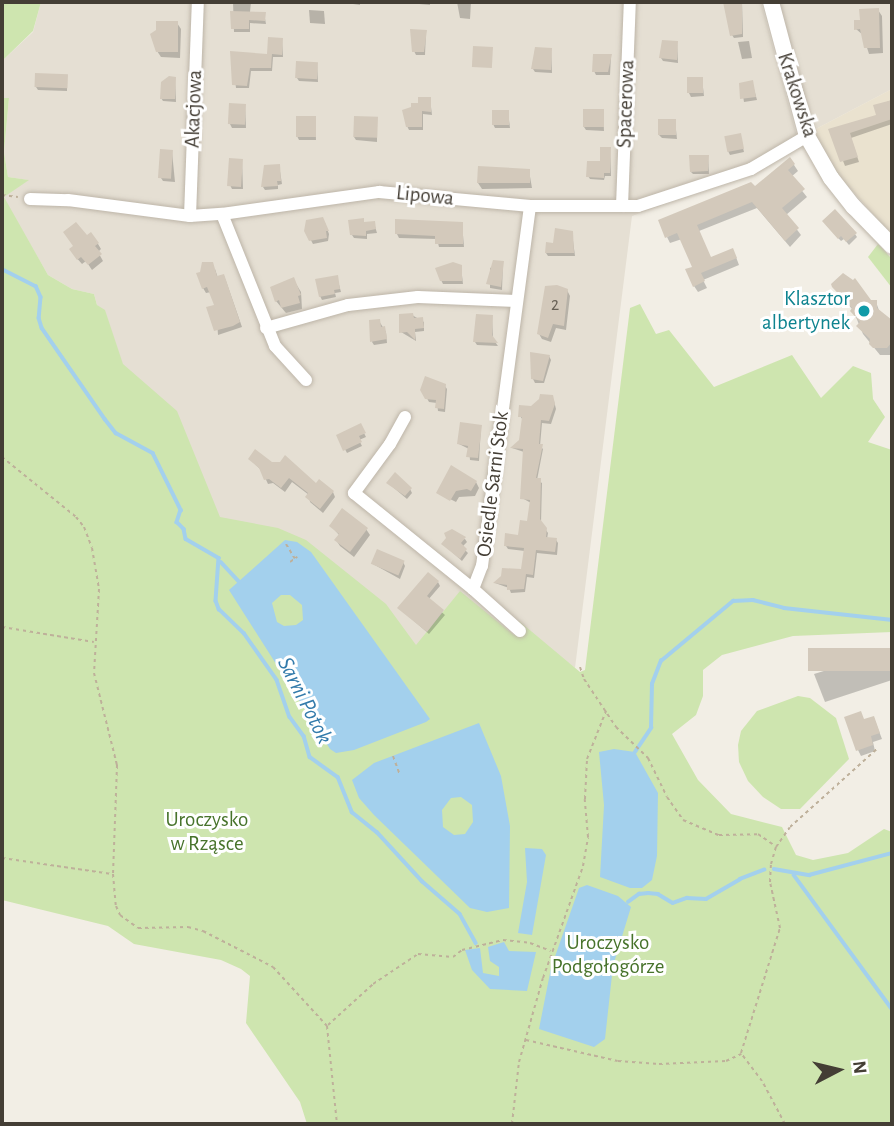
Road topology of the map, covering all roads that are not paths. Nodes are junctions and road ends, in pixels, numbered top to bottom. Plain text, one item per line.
1 (198, 2) edge
2 (631, 2) edge
3 (771, 2) edge
4 (807, 136) junction
5 (30, 199) road end
6 (530, 206) junction
7 (622, 206) junction
8 (222, 214) junction
9 (190, 216) junction
10 (892, 246) edge
11 (516, 301) junction
12 (267, 328) junction
13 (306, 380) dead end
14 (405, 417) dead end
15 (473, 589) junction
16 (520, 631) dead end

1 - 9 street, Akacjowa
2 - 7 street, Spacerowa
3 - 4 street, Krakowska
4 - 7 street, Lipowa
4 - 10 street, Krakowska
5 - 9 street, Lipowa
6 - 7 street, Lipowa
6 - 8 street, Lipowa
6 - 11 street, Osiedle Sarni Stok
8 - 9 street, Lipowa
8 - 12 street
11 - 12 street
11 - 15 street, Osiedle Sarni Stok
12 - 13 street
14 - 15 street, Osiedle Sarni Stok
15 - 16 street

